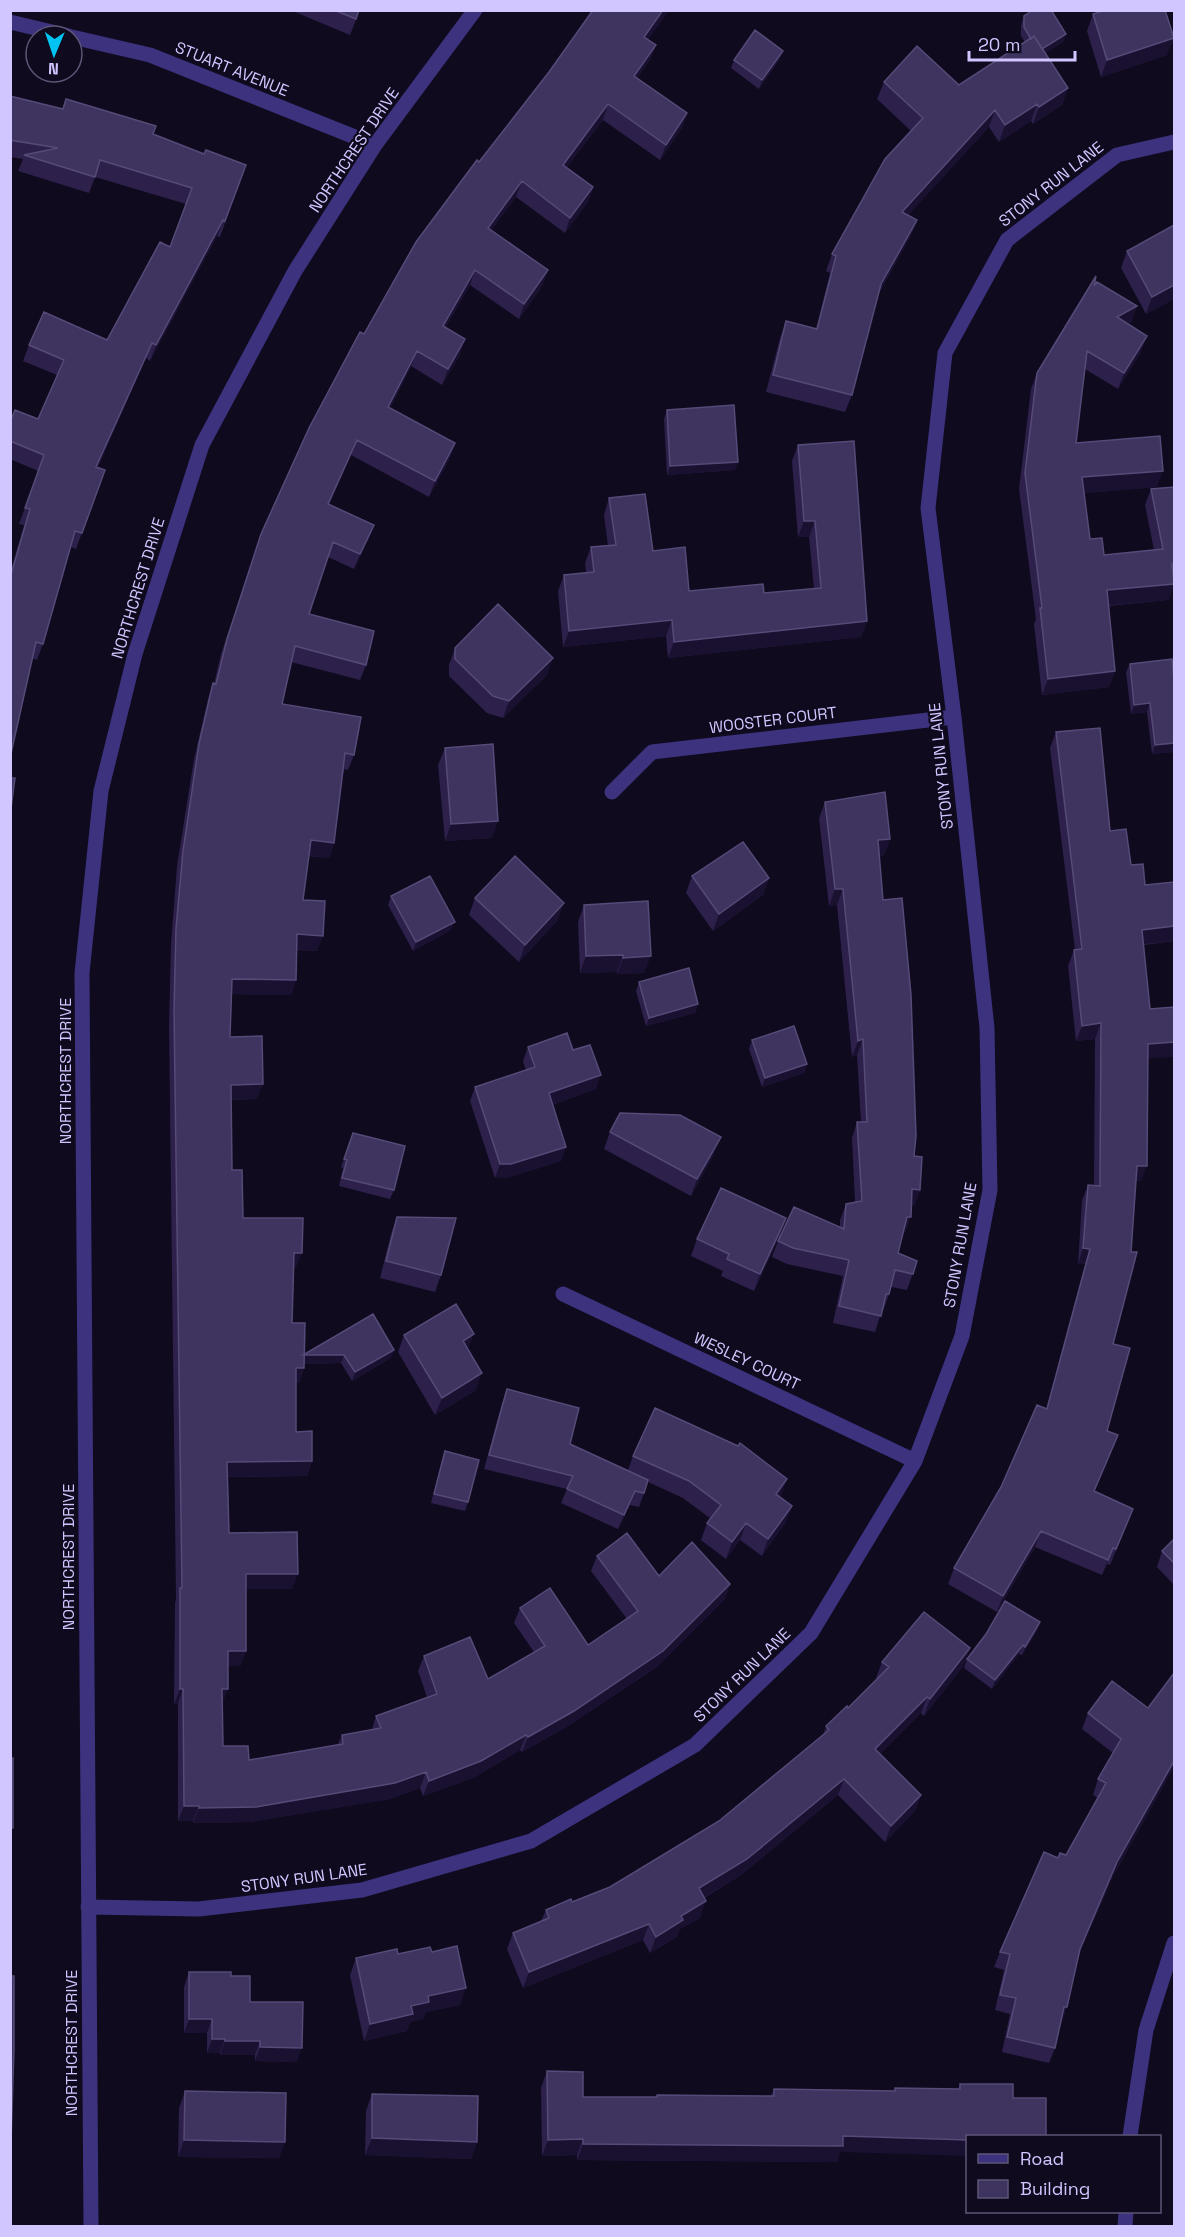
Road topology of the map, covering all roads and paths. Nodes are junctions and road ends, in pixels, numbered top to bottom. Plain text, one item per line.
1 (475, 10) edge
2 (84, 39) edge
3 (1174, 141) edge
4 (375, 146) junction
5 (954, 717) junction
6 (612, 792) dead end
7 (562, 1294) dead end
8 (915, 1461) junction
9 (88, 1907) junction
10 (1174, 1943) edge
11 (1130, 2135) edge
12 (91, 2226) edge

1 - 4 street, NORTHCREST DRIVE
2 - 4 street, STUART AVENUE
3 - 5 street, STONY RUN LANE
4 - 9 street, NORTHCREST DRIVE
5 - 6 street, WOOSTER COURT
5 - 8 street, STONY RUN LANE
7 - 8 street, WESLEY COURT
8 - 9 street, STONY RUN LANE
9 - 12 street, NORTHCREST DRIVE
10 - 11 street

